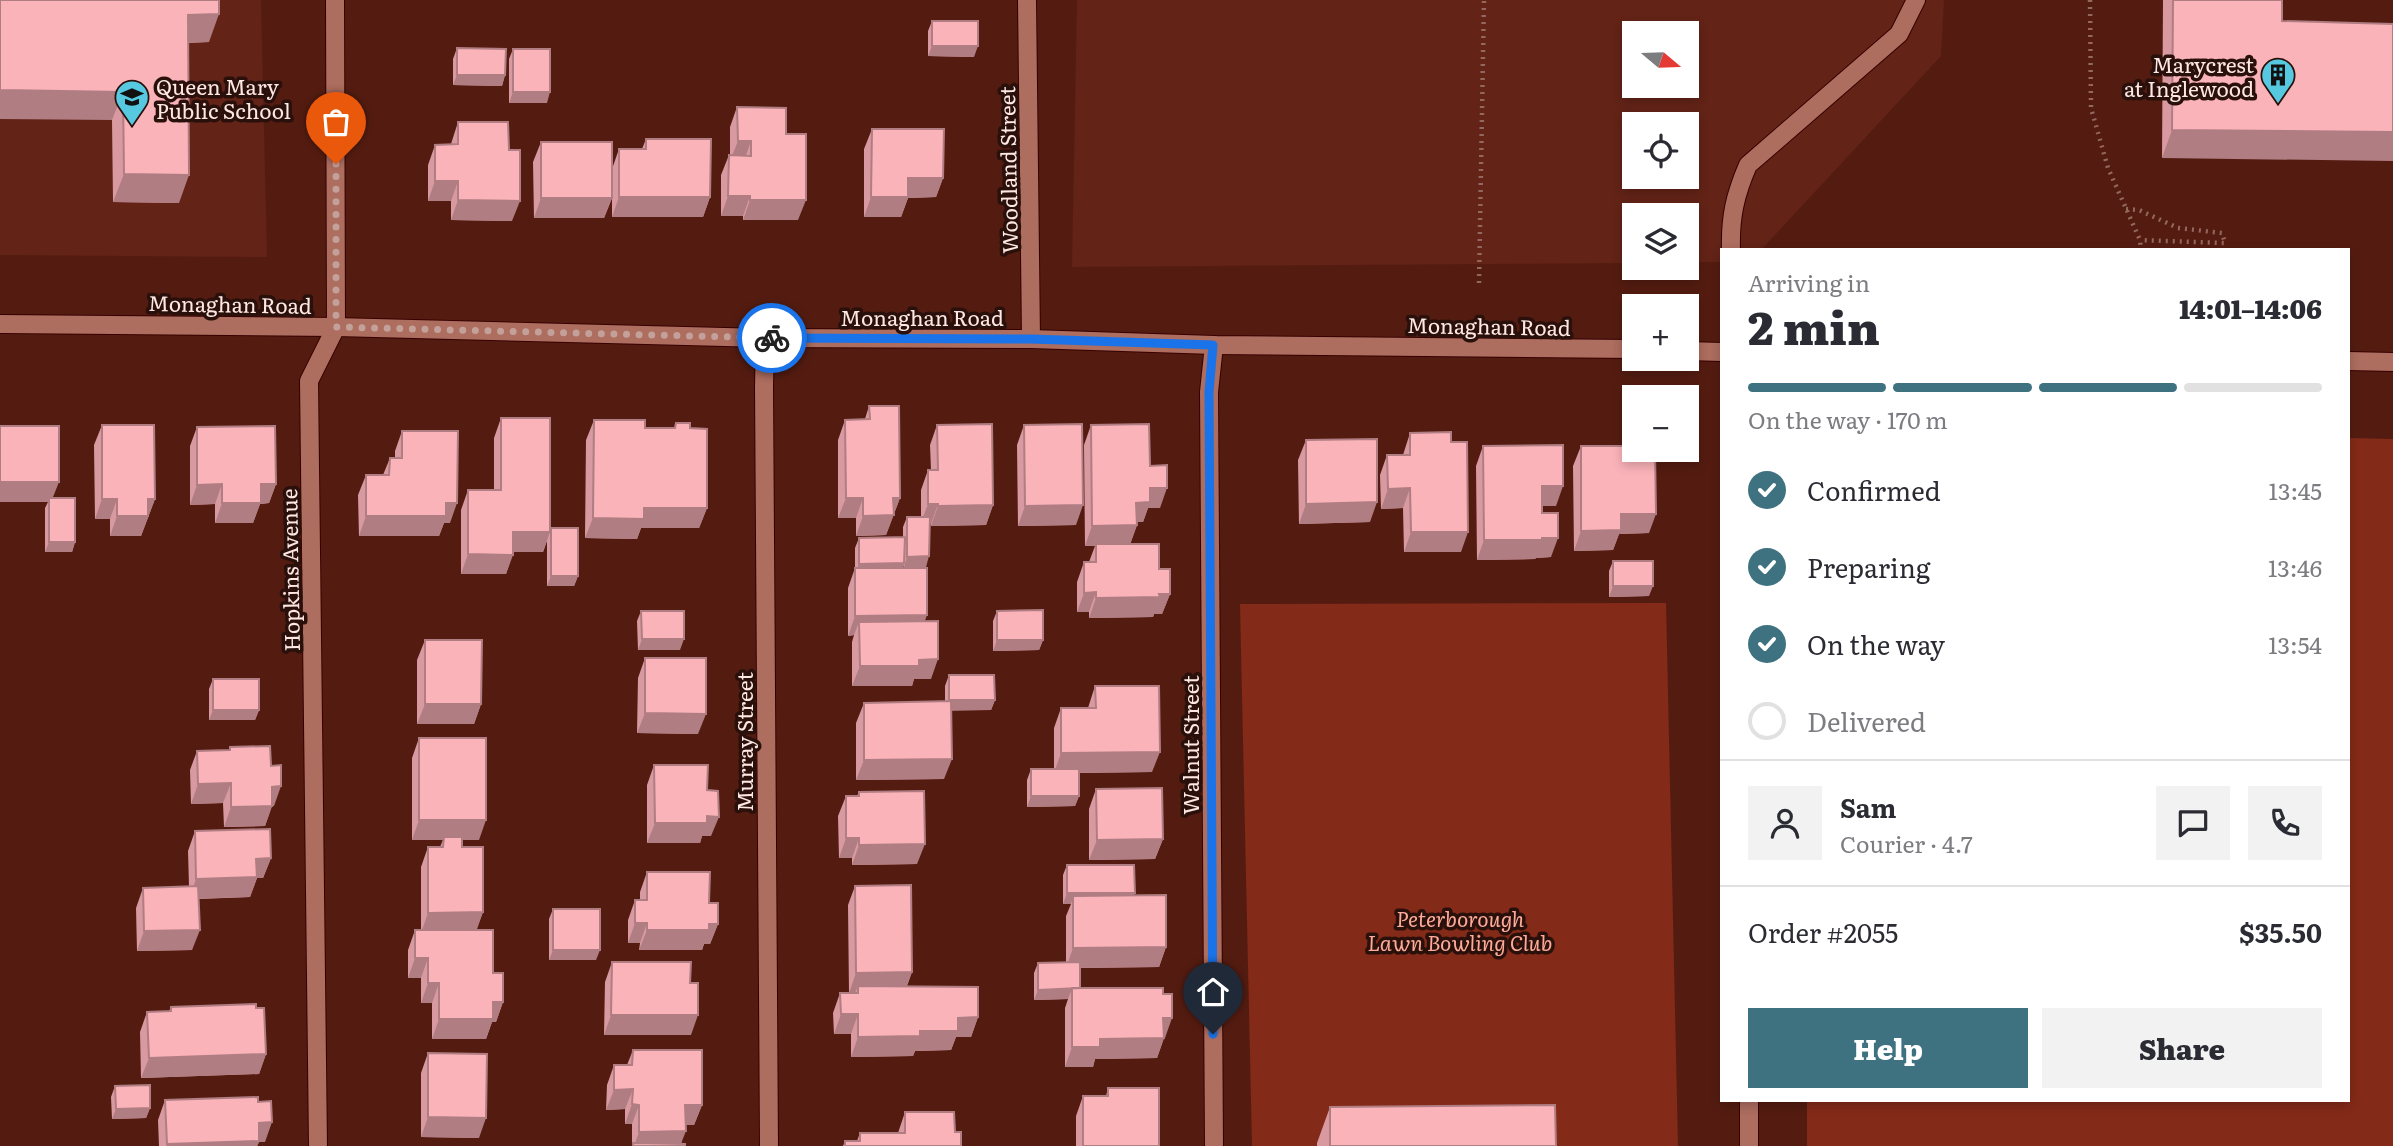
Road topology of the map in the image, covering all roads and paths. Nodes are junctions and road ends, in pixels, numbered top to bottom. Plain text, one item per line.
1 (335, 0) edge
2 (1027, 0) edge
3 (1484, 0) edge
4 (1916, 0) edge
5 (2090, 0) edge
6 (2126, 209) junction
7 (2140, 240) junction
8 (1731, 248) edge
9 (2141, 248) edge
10 (1479, 283) dead end
11 (0, 324) edge
12 (336, 327) junction
13 (765, 338) junction
14 (1031, 339) junction
15 (1213, 345) junction
16 (1622, 349) edge
17 (1699, 351) edge
18 (1720, 352) edge
19 (2350, 361) edge
20 (2393, 362) edge
21 (1749, 1102) edge
22 (318, 1146) edge
23 (769, 1146) edge
24 (1214, 1146) edge
25 (1749, 1146) edge

1 - 12 street, Hopkins Avenue
2 - 14 street, Woodland Street
3 - 10 path
4 - 8 street
5 - 6 path
6 - 7 path
6 - 7 path
7 - 9 path
11 - 12 street, Monaghan Road
12 - 13 street, Monaghan Road
12 - 22 street, Hopkins Avenue
13 - 14 street, Monaghan Road
13 - 23 street, Murray Street
14 - 15 street, Monaghan Road
15 - 16 street, Monaghan Road
15 - 24 street, Walnut Street
17 - 18 street
19 - 20 street
21 - 25 street

